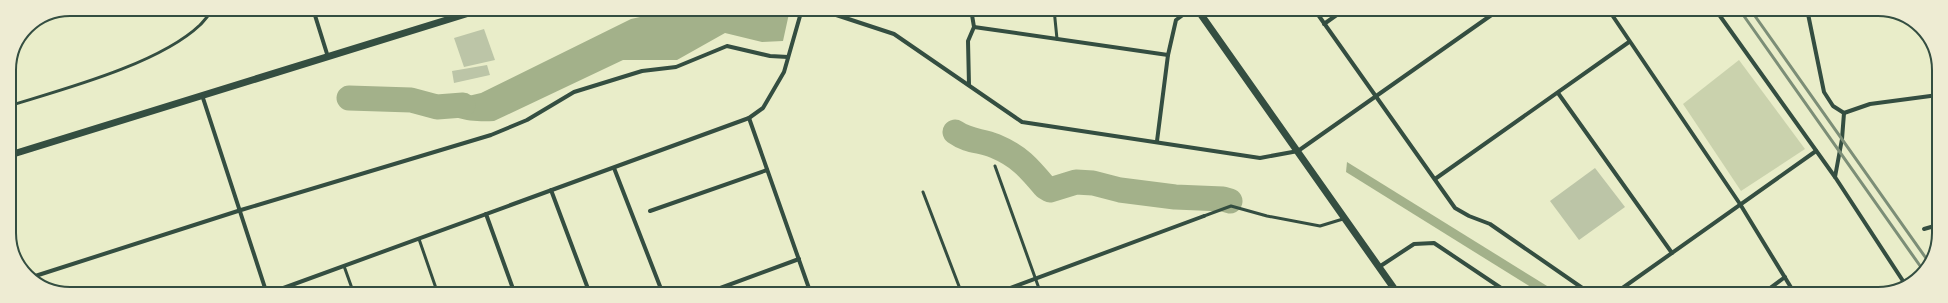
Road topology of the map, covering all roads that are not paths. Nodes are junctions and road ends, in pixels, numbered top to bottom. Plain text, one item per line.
1 (208, 16) edge
2 (315, 16) edge
3 (460, 16) edge
4 (800, 16) edge
5 (839, 16) edge
6 (972, 16) edge
7 (1055, 16) edge
8 (1181, 16) edge
9 (1202, 16) edge
10 (1319, 16) edge
11 (1335, 16) edge
12 (1490, 16) edge
13 (1612, 16) edge
14 (1719, 16) edge
15 (1807, 16) edge
16 (1324, 24) junction
17 (974, 27) junction
18 (1057, 39) junction
19 (1629, 42) junction
20 (1168, 55) junction
21 (328, 57) junction
22 (788, 57) junction
23 (969, 85) junction
24 (1558, 93) junction
25 (202, 95) junction
26 (1376, 97) junction
27 (1932, 97) edge
28 (16, 104) edge
29 (1844, 113) junction
30 (749, 118) junction
31 (1157, 141) junction
32 (1298, 151) junction
33 (1816, 151) junction
34 (16, 153) edge
35 (995, 166) dead end
36 (614, 168) junction
37 (767, 170) junction
38 (1835, 177) junction
39 (1435, 179) junction
40 (550, 190) junction
41 (923, 192) dead end
42 (1740, 204) junction
43 (241, 210) junction
44 (650, 211) dead end
45 (486, 214) junction
46 (1204, 216) joint
47 (1345, 218) junction
48 (1932, 227) edge
49 (1924, 229) dead end
50 (418, 239) junction
51 (1672, 253) junction
52 (798, 259) junction
53 (344, 266) junction
54 (1379, 267) junction
55 (37, 276) edge
56 (1785, 277) junction
57 (1035, 279) junction
58 (1903, 281) edge
59 (512, 286) dead end
60 (265, 287) edge
61 (286, 287) edge
62 (352, 287) edge
63 (435, 287) edge
64 (587, 287) edge
65 (659, 287) edge
66 (723, 287) edge
67 (808, 287) edge
68 (959, 287) edge
69 (1013, 287) edge
70 (1038, 287) edge
71 (1393, 287) edge
72 (1500, 287) edge
73 (1581, 287) edge
74 (1624, 287) edge
75 (1771, 287) edge
76 (1791, 287) edge

1 - 28 lane
2 - 21 street
3 - 21 street
4 - 22 street
5 - 23 street
6 - 17 street
7 - 18 lane
8 - 20 street
9 - 32 street
10 - 16 street
11 - 16 street
12 - 26 street
13 - 19 street
14 - 33 street
15 - 29 street
16 - 26 street
17 - 18 street
17 - 23 street
18 - 20 street
19 - 24 street
19 - 42 street
20 - 31 street
21 - 25 street
22 - 30 street
22 - 43 street
23 - 31 street
24 - 39 street
24 - 51 street
25 - 34 street
25 - 43 street
26 - 32 street
26 - 39 street
27 - 29 street
29 - 38 street
30 - 36 street
30 - 37 street
31 - 32 street
32 - 47 street
33 - 38 street
33 - 42 street
35 - 57 lane
36 - 40 street
36 - 65 street
37 - 44 street
37 - 52 street
38 - 58 street
39 - 73 street
40 - 45 street
40 - 64 street
41 - 68 lane
42 - 51 street
42 - 56 street
43 - 55 street
43 - 60 street
45 - 50 street
45 - 59 street
46 - 47 lane
46 - 57 street
47 - 54 street
48 - 49 street
50 - 53 street
50 - 63 lane
51 - 74 street
52 - 66 street
52 - 67 street
53 - 61 street
53 - 62 lane
54 - 71 street
54 - 72 street
56 - 75 street
56 - 76 street
57 - 69 street
57 - 70 lane

